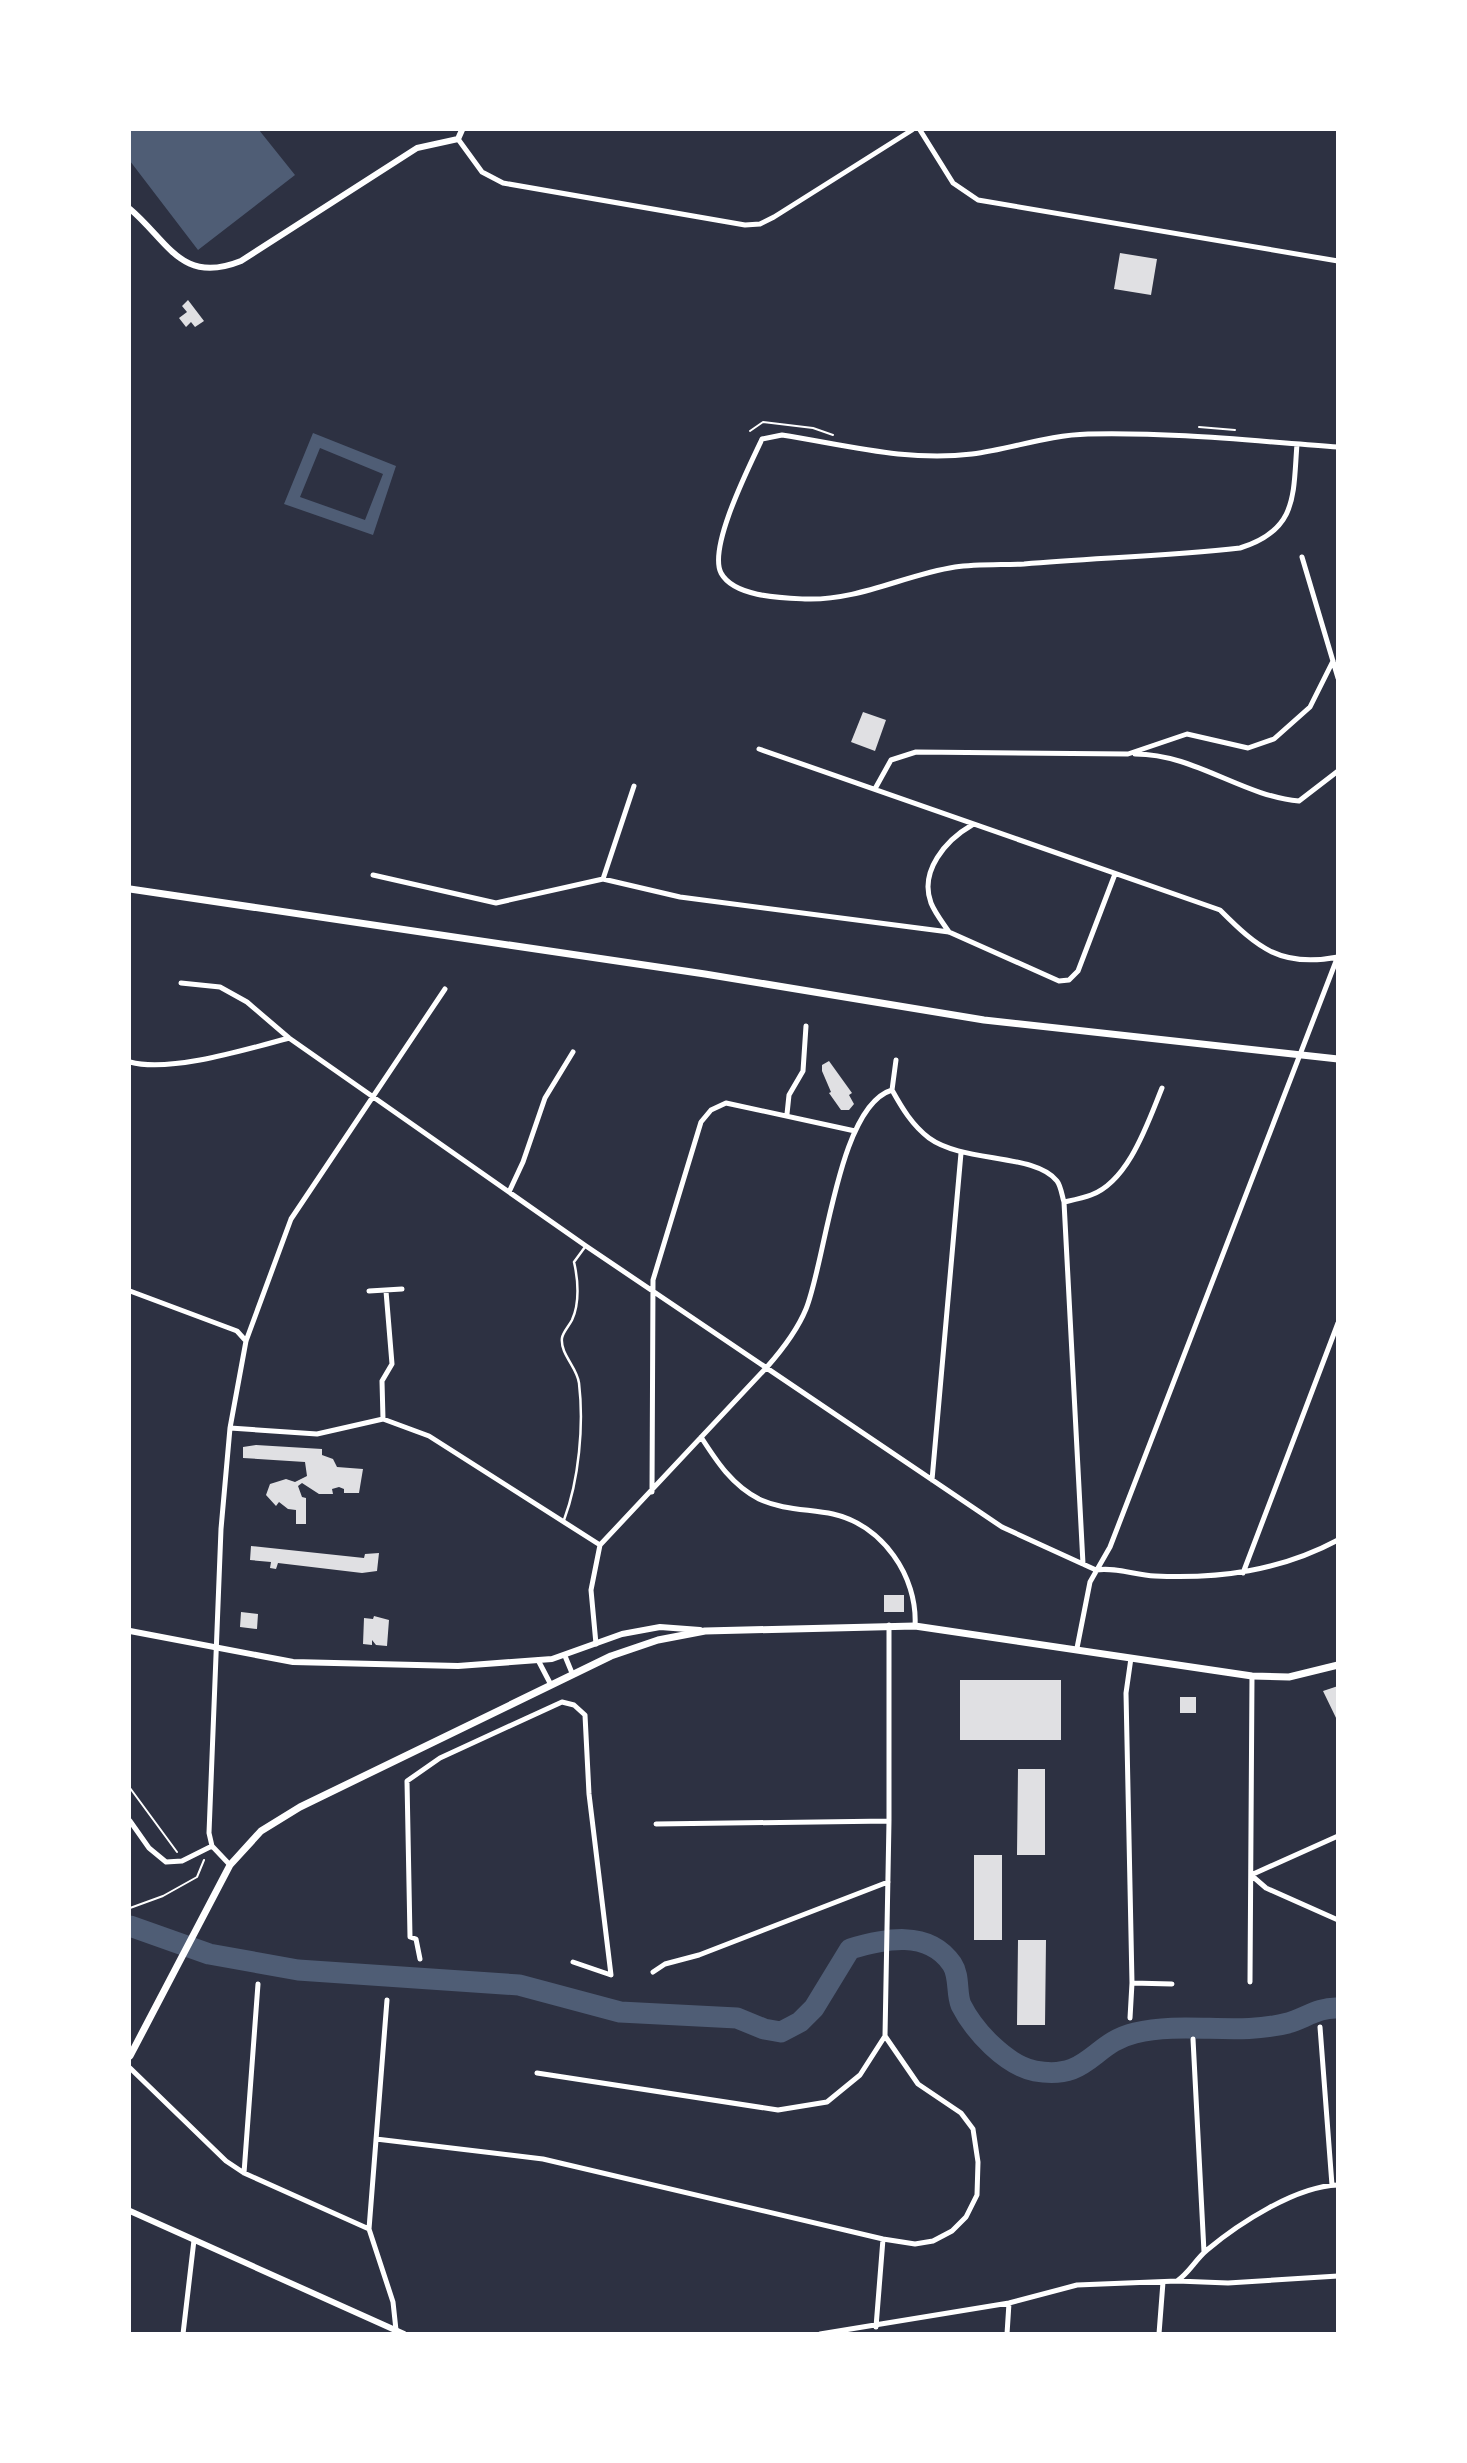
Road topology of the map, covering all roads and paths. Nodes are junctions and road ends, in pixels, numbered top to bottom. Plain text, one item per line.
1 (463, 130) edge
2 (912, 130) edge
3 (920, 130) edge
4 (458, 139) junction
5 (130, 209) edge
6 (1338, 261) edge
7 (1297, 444) junction
8 (1338, 447) edge
9 (1302, 557) dead end
10 (1333, 661) junction
11 (1338, 678) edge
12 (759, 749) dead end
13 (1128, 754) junction
14 (1338, 771) edge
15 (634, 786) dead end
16 (876, 787) junction
17 (972, 825) junction
18 (1115, 874) junction
19 (373, 875) dead end
20 (603, 879) junction
21 (130, 889) edge
22 (949, 932) junction
23 (1338, 956) edge
24 (181, 983) dead end
25 (445, 989) dead end
26 (806, 1026) dead end
27 (289, 1038) junction
28 (572, 1052) dead end
29 (1338, 1059) edge
30 (896, 1060) dead end
31 (130, 1062) edge
32 (1162, 1088) dead end
33 (892, 1090) junction
34 (375, 1098) junction
35 (787, 1114) junction
36 (855, 1131) junction
37 (961, 1153) junction
38 (509, 1192) junction
39 (1064, 1202) junction
40 (586, 1246) junction
41 (402, 1289) dead end
42 (130, 1291) edge
43 (369, 1291) dead end
44 (386, 1291) junction
45 (652, 1292) junction
46 (1338, 1323) edge
47 (246, 1341) junction
48 (766, 1367) junction
49 (383, 1419) junction
50 (230, 1428) junction
51 (701, 1437) junction
52 (932, 1480) junction
53 (652, 1492) junction
54 (564, 1520) junction
55 (1338, 1540) edge
56 (600, 1545) junction
57 (1083, 1564) junction
58 (1097, 1570) junction
59 (1243, 1573) junction
60 (888, 1625) junction
61 (915, 1626) junction
62 (130, 1631) edge
63 (705, 1631) junction
64 (596, 1644) junction
65 (215, 1648) junction
66 (1077, 1648) junction
67 (565, 1656) junction
68 (1131, 1658) junction
69 (538, 1660) junction
70 (1338, 1665) edge
71 (572, 1673) junction
72 (1252, 1676) junction
73 (550, 1683) junction
74 (432, 1742) junction
75 (440, 1758) junction
76 (130, 1788) edge
77 (130, 1821) edge
78 (889, 1821) junction
79 (656, 1824) dead end
80 (1338, 1836) edge
81 (212, 1846) junction
82 (186, 1859) junction
83 (230, 1865) junction
84 (202, 1866) dead end
85 (1251, 1875) junction
86 (888, 1882) junction
87 (130, 1908) edge
88 (1338, 1920) edge
89 (420, 1959) dead end
90 (573, 1962) dead end
91 (653, 1972) dead end
92 (1250, 1982) dead end
93 (1132, 1983) junction
94 (258, 1984) dead end
95 (1172, 1984) dead end
96 (387, 2000) dead end
97 (1130, 2018) dead end
98 (1320, 2027) dead end
99 (885, 2036) junction
100 (1193, 2039) dead end
101 (130, 2056) edge
102 (130, 2068) edge
103 (537, 2073) dead end
104 (376, 2139) junction
105 (244, 2173) junction
106 (1335, 2185) edge
107 (130, 2211) edge
108 (369, 2229) junction
109 (883, 2239) junction
110 (194, 2240) junction
111 (1204, 2252) junction
112 (1338, 2276) edge
113 (1177, 2281) junction
114 (1163, 2282) junction
115 (1009, 2303) junction
116 (876, 2327) junction
117 (400, 2332) edge
118 (183, 2333) edge
119 (820, 2333) edge
120 (1007, 2333) edge
121 (1159, 2333) edge

1 - 4 street
2 - 4 street
3 - 6 street
4 - 5 street
7 - 7 street
7 - 8 street
9 - 10 street
10 - 11 street
10 - 13 street
12 - 16 street
13 - 14 street
13 - 16 street
15 - 20 street
16 - 17 street
17 - 18 street
17 - 22 street
18 - 22 street
18 - 23 street
19 - 20 street
20 - 22 street
21 - 29 main road
23 - 58 street
24 - 27 street
25 - 34 street
26 - 35 street
27 - 31 street
27 - 34 street
28 - 38 street
30 - 33 street
32 - 39 street
33 - 36 street
33 - 37 street
34 - 38 street
34 - 47 street
35 - 36 street
35 - 45 street
36 - 48 street
37 - 39 street
37 - 52 street
38 - 40 street
39 - 57 street
40 - 45 street
40 - 54 lane
41 - 44 street
42 - 47 street
43 - 44 street
44 - 49 street
45 - 48 street
45 - 53 street
46 - 59 street
47 - 50 street
48 - 51 street
48 - 52 street
49 - 50 street
49 - 54 street
50 - 65 street
51 - 53 street
51 - 61 street
52 - 57 street
53 - 56 street
54 - 56 street
55 - 59 street
56 - 64 street
57 - 58 street
58 - 59 street
58 - 66 street
60 - 61 main road
60 - 63 main road
60 - 78 street
61 - 66 main road
62 - 65 street
63 - 64 street
63 - 71 main road
64 - 67 street
65 - 69 street
65 - 81 street
66 - 68 main road
67 - 69 street
67 - 71 street
68 - 72 main road
68 - 93 street
69 - 73 street
70 - 72 main road
71 - 73 main road
72 - 85 street
73 - 74 main road
74 - 75 street
74 - 83 main road
75 - 89 street
75 - 90 street
76 - 82 path
77 - 82 street
78 - 79 street
78 - 86 street
80 - 85 street
81 - 82 street
81 - 83 street
83 - 101 main road
84 - 87 path
85 - 88 street
85 - 92 street
86 - 91 street
86 - 99 street
93 - 95 street
93 - 97 street
94 - 105 street
96 - 104 street
98 - 106 street
99 - 103 street
99 - 109 street
100 - 111 street
102 - 105 street
104 - 108 street
104 - 109 street
105 - 108 street
106 - 111 street
107 - 110 street
108 - 117 street
109 - 116 street
110 - 117 street
110 - 118 street
111 - 113 street
112 - 113 street
113 - 114 street
114 - 115 street
114 - 121 street
115 - 116 street
115 - 120 street
116 - 119 street

